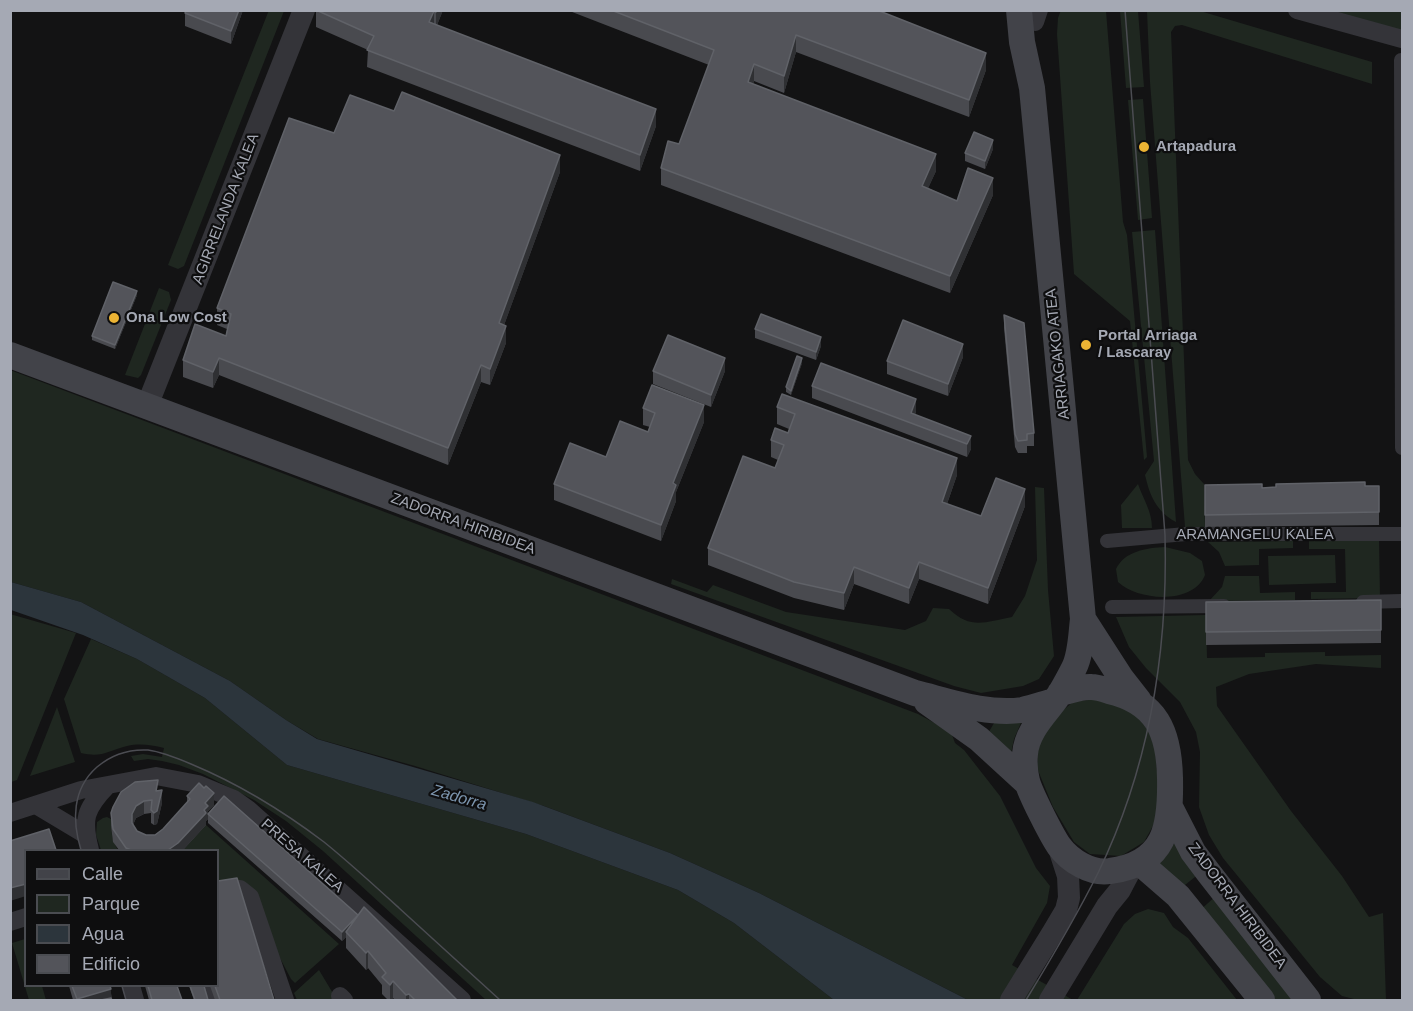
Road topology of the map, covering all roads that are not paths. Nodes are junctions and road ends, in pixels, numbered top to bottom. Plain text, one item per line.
1 (304, 10) edge
2 (1297, 10) edge
3 (1032, 13) edge
4 (1402, 39) edge
5 (1401, 60) edge
6 (10, 355) edge
7 (147, 406) junction
8 (1402, 448) edge
9 (1402, 534) edge
10 (1107, 541) dead end
11 (1402, 601) edge
12 (1348, 602) edge
13 (1235, 605) edge
14 (1112, 607) dead end
15 (1083, 619) junction
16 (915, 693) junction
17 (1057, 697) junction
18 (1141, 704) junction
19 (1027, 783) junction
20 (110, 785) junction
21 (36, 805) junction
22 (1171, 809) junction
23 (10, 813) edge
24 (88, 843) edge
25 (1058, 845) junction
26 (1136, 865) junction
27 (219, 890) edge
28 (285, 1000) edge
29 (462, 1000) edge
30 (1011, 1000) edge
31 (1050, 1000) edge
32 (1262, 1000) edge
33 (1308, 1000) edge

1 - 7 street, AGIRRELANDA KALEA
2 - 4 street
3 - 15 main road, ARRIAGAKO ATEA
5 - 8 street
6 - 7 main road, ZADORRA HIRIBIDEA
7 - 16 main road, ZADORRA HIRIBIDEA
9 - 10 street, ARAMANGELU KALEA
11 - 12 street
13 - 14 street
15 - 17 main road, ARRIAGAKO ATEA
15 - 18 main road, ARRIAGAKO ATEA
16 - 17 main road, ZADORRA HIRIBIDEA
16 - 19 main road, ZADORRA HIRIBIDEA
17 - 18 main road, ZADORRA HIRIBIDEA
17 - 19 main road, ZADORRA HIRIBIDEA
18 - 22 main road, ZADORRA HIRIBIDEA
19 - 25 main road, ZADORRA HIRIBIDEA
20 - 21 street, PRESA KALEA
20 - 24 street
20 - 29 street, PRESA KALEA
21 - 23 street, PRESA KALEA
21 - 24 street
22 - 26 main road, ZADORRA HIRIBIDEA
22 - 33 main road, ZADORRA HIRIBIDEA
25 - 26 main road, ZADORRA HIRIBIDEA
25 - 30 street
26 - 31 street
26 - 32 main road
27 - 28 street

